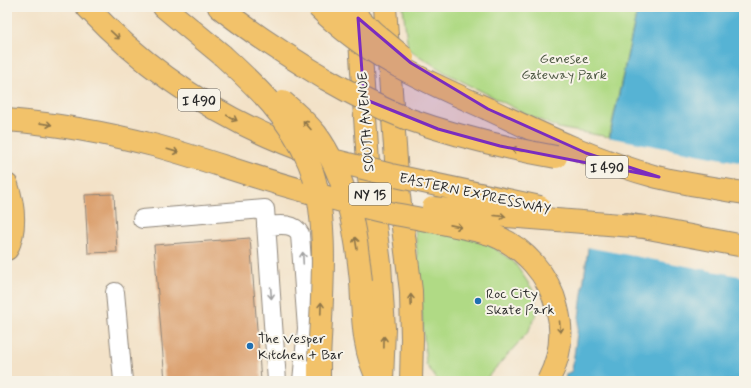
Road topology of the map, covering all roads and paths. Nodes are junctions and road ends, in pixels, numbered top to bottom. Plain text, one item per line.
1 (87, 7) edge
2 (164, 7) edge
3 (219, 7) edge
4 (318, 7) edge
5 (348, 7) edge
6 (358, 7) edge
7 (385, 7) edge
8 (222, 55) junction
9 (488, 109) junction
10 (7, 120) edge
11 (659, 177) junction
12 (7, 185) edge
13 (309, 192) junction
14 (744, 193) edge
15 (142, 219) dead end
16 (266, 226) junction
17 (646, 227) junction
18 (744, 246) edge
19 (7, 250) edge
20 (115, 292) dead end
21 (319, 371) edge
22 (123, 381) edge
23 (277, 381) edge
24 (302, 381) edge
25 (379, 381) edge
26 (382, 381) edge
27 (411, 381) edge
28 (548, 381) edge

1 -> 17 main road, EASTERN EXPRESSWAY / I 490, bridge
2 - 8 main road
11 -> 3 main road, I 490, bridge
4 - 9 main road, bridge
5 - 9 main road, bridge
26 -> 6 main road, SOUTH AVENUE / NY 15
27 -> 7 main road
21 -> 8 main road, bridge
25 -> 8 main road, bridge
9 - 11 main road
10 -> 13 main road
11 - 14 main road, I 490
12 - 19 main road
13 -> 17 main road, bridge
13 -> 28 main road, bridge
15 - 16 street
16 -> 23 street
24 -> 16 street
17 - 18 main road, I 490
20 - 22 street

